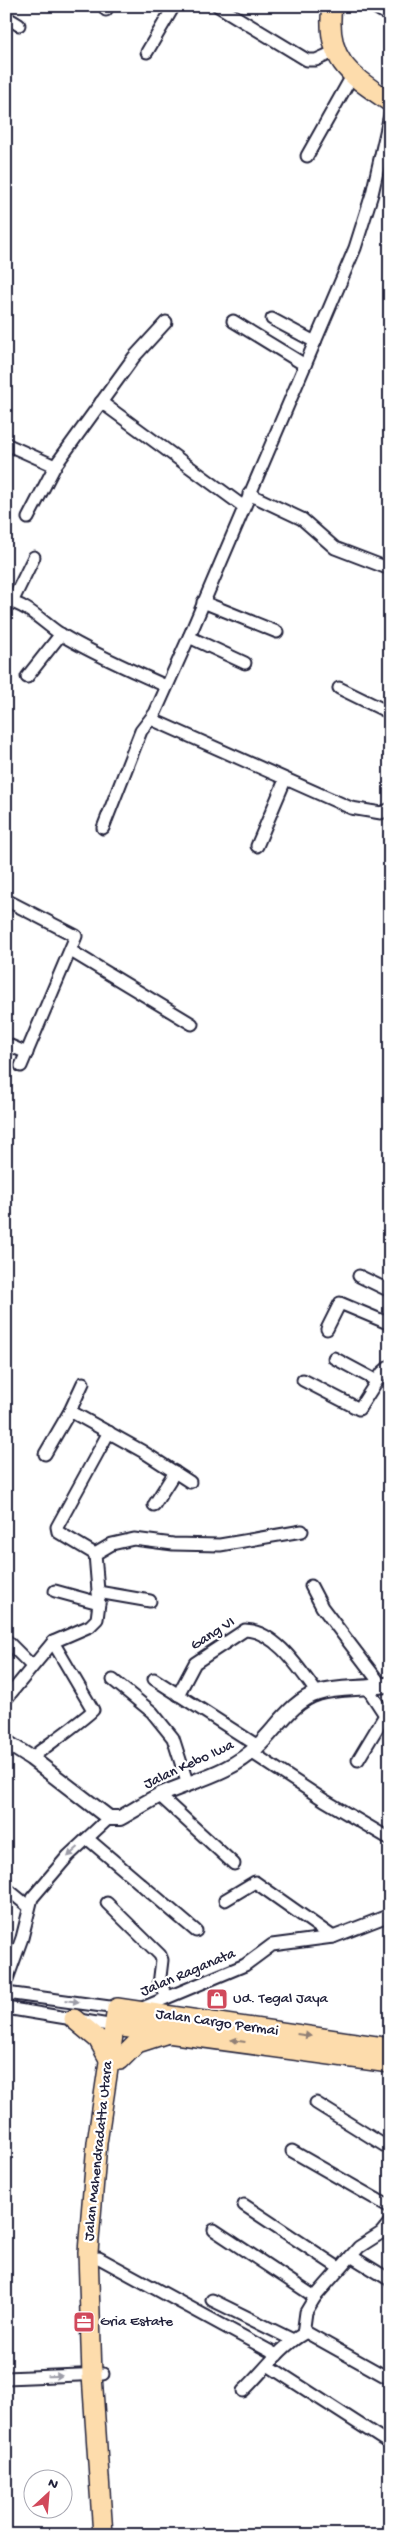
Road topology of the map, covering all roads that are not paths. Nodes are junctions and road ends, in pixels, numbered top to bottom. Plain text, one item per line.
1 (174, 6) edge
2 (218, 6) edge
3 (332, 6) edge
4 (373, 6) edge
5 (390, 16) edge
6 (6, 17) edge
7 (19, 25) dead end
8 (336, 51) junction
9 (147, 52) dead end
10 (352, 76) junction
11 (390, 102) edge
12 (390, 115) edge
13 (307, 156) dead end
14 (272, 319) dead end
15 (166, 322) dead end
16 (233, 322) dead end
17 (316, 342) junction
18 (306, 365) junction
19 (101, 402) junction
20 (6, 444) edge
21 (55, 466) junction
22 (249, 494) junction
23 (244, 507) junction
24 (28, 518) dead end
25 (34, 557) dead end
26 (390, 569) edge
27 (9, 601) edge
28 (203, 602) junction
29 (277, 632) dead end
30 (61, 634) junction
31 (189, 637) junction
32 (245, 663) dead end
33 (27, 677) dead end
34 (166, 686) junction
35 (339, 688) dead end
36 (390, 713) edge
37 (151, 719) junction
38 (285, 780) junction
39 (390, 809) edge
40 (103, 828) dead end
41 (257, 846) dead end
42 (6, 900) edge
43 (71, 951) junction
44 (192, 1024) dead end
45 (6, 1044) edge
46 (27, 1053) junction
47 (21, 1066) dead end
48 (359, 1276) dead end
49 (390, 1291) edge
50 (390, 1324) edge
51 (326, 1329) dead end
52 (334, 1358) dead end
53 (390, 1366) edge
54 (303, 1380) dead end
55 (377, 1381) junction
56 (84, 1383) dead end
57 (70, 1411) junction
58 (109, 1432) junction
59 (46, 1454) dead end
60 (176, 1472) junction
61 (190, 1482) dead end
62 (154, 1504) dead end
63 (302, 1531) dead end
64 (95, 1554) junction
65 (311, 1586) dead end
66 (55, 1591) dead end
67 (99, 1598) junction
68 (150, 1601) dead end
69 (6, 1640) edge
70 (53, 1642) junction
71 (32, 1666) junction
72 (154, 1679) dead end
73 (112, 1680) dead end
74 (380, 1686) edge
75 (317, 1693) junction
76 (178, 1695) junction
77 (6, 1699) edge
78 (388, 1716) edge
79 (6, 1742) edge
80 (255, 1749) junction
81 (31, 1758) junction
82 (358, 1760) dead end
83 (188, 1785) junction
84 (160, 1796) junction
85 (109, 1818) junction
86 (88, 1839) junction
87 (390, 1839) edge
88 (234, 1864) dead end
89 (6, 1888) edge
90 (225, 1900) dead end
91 (107, 1904) dead end
92 (29, 1907) junction
93 (390, 1915) edge
94 (196, 1931) dead end
95 (332, 1937) junction
96 (6, 1982) edge
97 (6, 1993) edge
98 (168, 1996) junction
99 (44, 1998) junction
100 (6, 2008) edge
101 (41, 2013) junction
102 (125, 2016) junction
103 (74, 2019) junction
104 (176, 2032) junction
105 (390, 2048) edge
106 (114, 2059) junction
107 (390, 2063) edge
108 (316, 2103) dead end
109 (390, 2149) edge
110 (292, 2151) dead end
111 (244, 2205) dead end
112 (390, 2207) edge
113 (390, 2222) edge
114 (214, 2230) dead end
115 (351, 2256) junction
116 (99, 2258) junction
117 (339, 2268) junction
118 (390, 2280) edge
119 (316, 2297) junction
120 (212, 2300) dead end
121 (304, 2331) junction
122 (293, 2340) junction
123 (277, 2355) junction
124 (269, 2366) junction
125 (98, 2374) junction
126 (6, 2378) edge
127 (390, 2379) edge
128 (243, 2391) dead end
129 (390, 2444) edge
130 (103, 2535) edge
131 (114, 2535) edge

1 - 9 street
2 - 8 street
3 - 8 highway
4 - 5 street
6 - 7 street
8 - 10 highway
10 - 11 highway
10 - 13 street
12 - 17 street
14 - 17 street
15 - 19 street
16 - 18 street
17 - 18 street
18 - 22 street
19 - 21 street
19 - 23 street
20 - 21 street
21 - 24 street
22 - 23 street
22 - 26 street
23 - 28 street
25 - 27 street
27 - 30 street
28 - 29 street
28 - 31 street
30 - 33 street
30 - 34 street
31 - 32 street
31 - 34 street
34 - 37 street
35 - 36 street
37 - 38 street
37 - 40 street
38 - 39 street
38 - 41 street
42 - 43 street
43 - 44 street
43 - 46 street
45 - 46 street
46 - 47 street
48 - 49 street
50 - 51 street
52 - 55 street
53 - 55 street
54 - 55 street
56 - 57 street
57 - 58 street
57 - 59 street
58 - 60 street
58 - 64 street
60 - 61 street
60 - 62 street
63 - 64 street
64 - 67 street
65 - 74 street
66 - 67 street
67 - 68 street
67 - 70 street
69 - 71 street
70 - 71 street
70 - 81 street
71 - 77 street
72 - 76 street
73 - 83 street
74 - 75 street
74 - 78 street
75 - 76 street, Gang VI
75 - 80 street, Jalan Kebo Iwa
76 - 80 street
78 - 82 street
79 - 81 street
80 - 83 street, Jalan Kebo Iwa
80 - 87 street
81 - 85 street
83 - 84 street, Jalan Kebo Iwa
84 - 85 street, Jalan Kebo Iwa
84 - 88 street
85 - 86 street
86 -> 92 street
86 - 94 street
89 - 92 street
90 - 95 street
91 - 98 street
92 - 96 street
93 - 95 street, Jalan Raganata
95 - 98 street, Jalan Raganata
97 - 99 street, Jalan Cargo Permai
98 - 102 street, Jalan Raganata
99 - 101 street
99 -> 102 street, Jalan Cargo Permai
100 - 101 street, Jalan Cargo Permai
101 - 103 street, Jalan Cargo Permai
102 - 103 street, Jalan Cargo Permai
102 - 104 highway, Jalan Cargo Permai
102 -> 105 highway, Jalan Cargo Permai
102 - 106 highway, Jalan Mahendradatta Utara
103 - 106 highway
104 - 106 highway
107 -> 104 highway, Jalan Cargo Permai
106 - 116 highway, Jalan Mahendradatta Utara
106 - 125 highway, Jalan Mahendradatta Utara
108 - 109 street
110 - 112 street
111 - 117 street
113 - 115 street
114 - 119 street
115 - 117 street
115 - 118 street
116 - 123 street
116 - 125 highway, Jalan Mahendradatta Utara
117 - 119 street
119 - 121 street
120 - 122 street
121 - 122 street
121 - 127 street
122 - 123 street
123 - 124 street
124 - 128 street
124 - 129 street
126 -> 125 street
125 - 130 highway, Jalan Mahendradatta Utara
125 - 131 highway, Jalan Mahendradatta Utara

